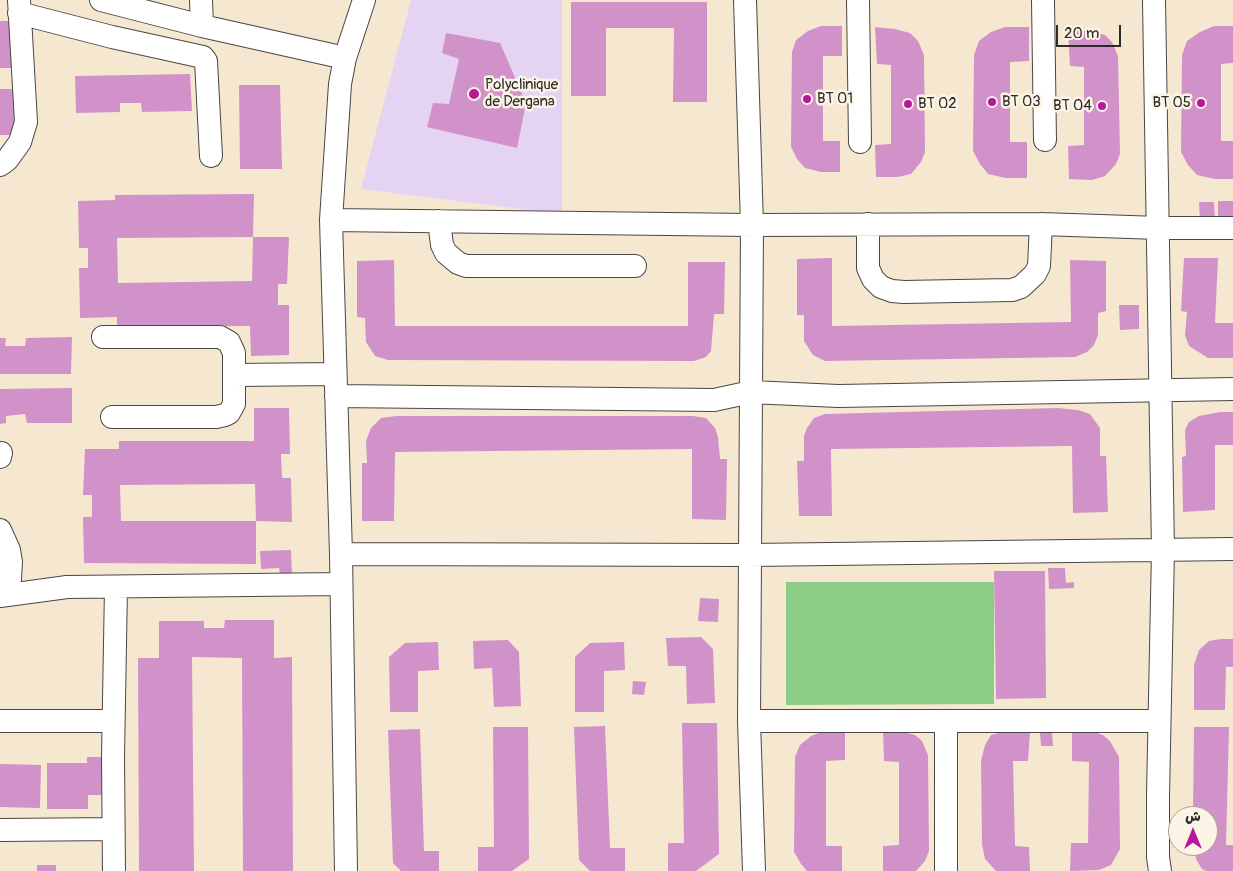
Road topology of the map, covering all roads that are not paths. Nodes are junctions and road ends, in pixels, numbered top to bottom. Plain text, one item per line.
1 (101, 0) edge
2 (201, 0) edge
3 (364, 0) edge
4 (745, 0) edge
5 (858, 0) edge
6 (1042, 0) edge
7 (1154, 0) edge
8 (19, 6) edge
9 (202, 26) junction
10 (345, 58) junction
11 (1044, 140) dead end
12 (860, 142) dead end
13 (211, 156) dead end
14 (0, 165) edge
15 (331, 220) junction
16 (439, 221) junction
17 (868, 224) junction
18 (1041, 224) junction
19 (752, 225) junction
20 (1159, 228) junction
21 (1233, 228) edge
22 (635, 266) dead end
23 (103, 337) dead end
24 (335, 374) junction
25 (234, 375) junction
26 (1233, 389) edge
27 (1161, 390) junction
28 (751, 392) junction
29 (336, 396) junction
30 (112, 417) dead end
31 (0, 530) edge
32 (1233, 549) edge
33 (1163, 550) junction
34 (341, 554) junction
35 (750, 555) junction
36 (341, 584) junction
37 (116, 587) junction
38 (4, 595) edge
39 (749, 720) junction
40 (0, 721) edge
41 (113, 721) junction
42 (946, 721) junction
43 (1159, 721) junction
44 (113, 829) junction
45 (0, 830) edge
46 (114, 871) edge
47 (346, 871) edge
48 (754, 871) edge
49 (946, 871) edge
50 (1160, 871) edge

1 - 9 street
2 - 9 street
3 - 10 street
4 - 19 street
5 - 12 street
6 - 11 street
7 - 20 street
8 - 13 street
8 - 14 street
9 - 10 street
10 - 15 street
15 - 16 street
15 - 24 street
16 - 19 street
16 - 22 street
17 - 18 street
17 - 18 street
17 - 19 street
18 - 20 street
19 - 28 street
20 - 21 street
20 - 27 street
23 - 25 street
24 - 25 street
24 - 29 street
25 - 30 street
26 - 27 street
27 - 28 street
27 - 33 street
28 - 29 street
28 - 35 street
29 - 34 street
31 - 38 street
32 - 33 street
33 - 35 street
33 - 43 street
34 - 35 street
34 - 36 street
35 - 39 street
36 - 37 street
36 - 47 street
37 - 38 street
37 - 41 street
39 - 42 street
39 - 48 street
40 - 41 street
41 - 44 street
42 - 43 street
42 - 49 street
43 - 50 street
44 - 45 street
44 - 46 street

